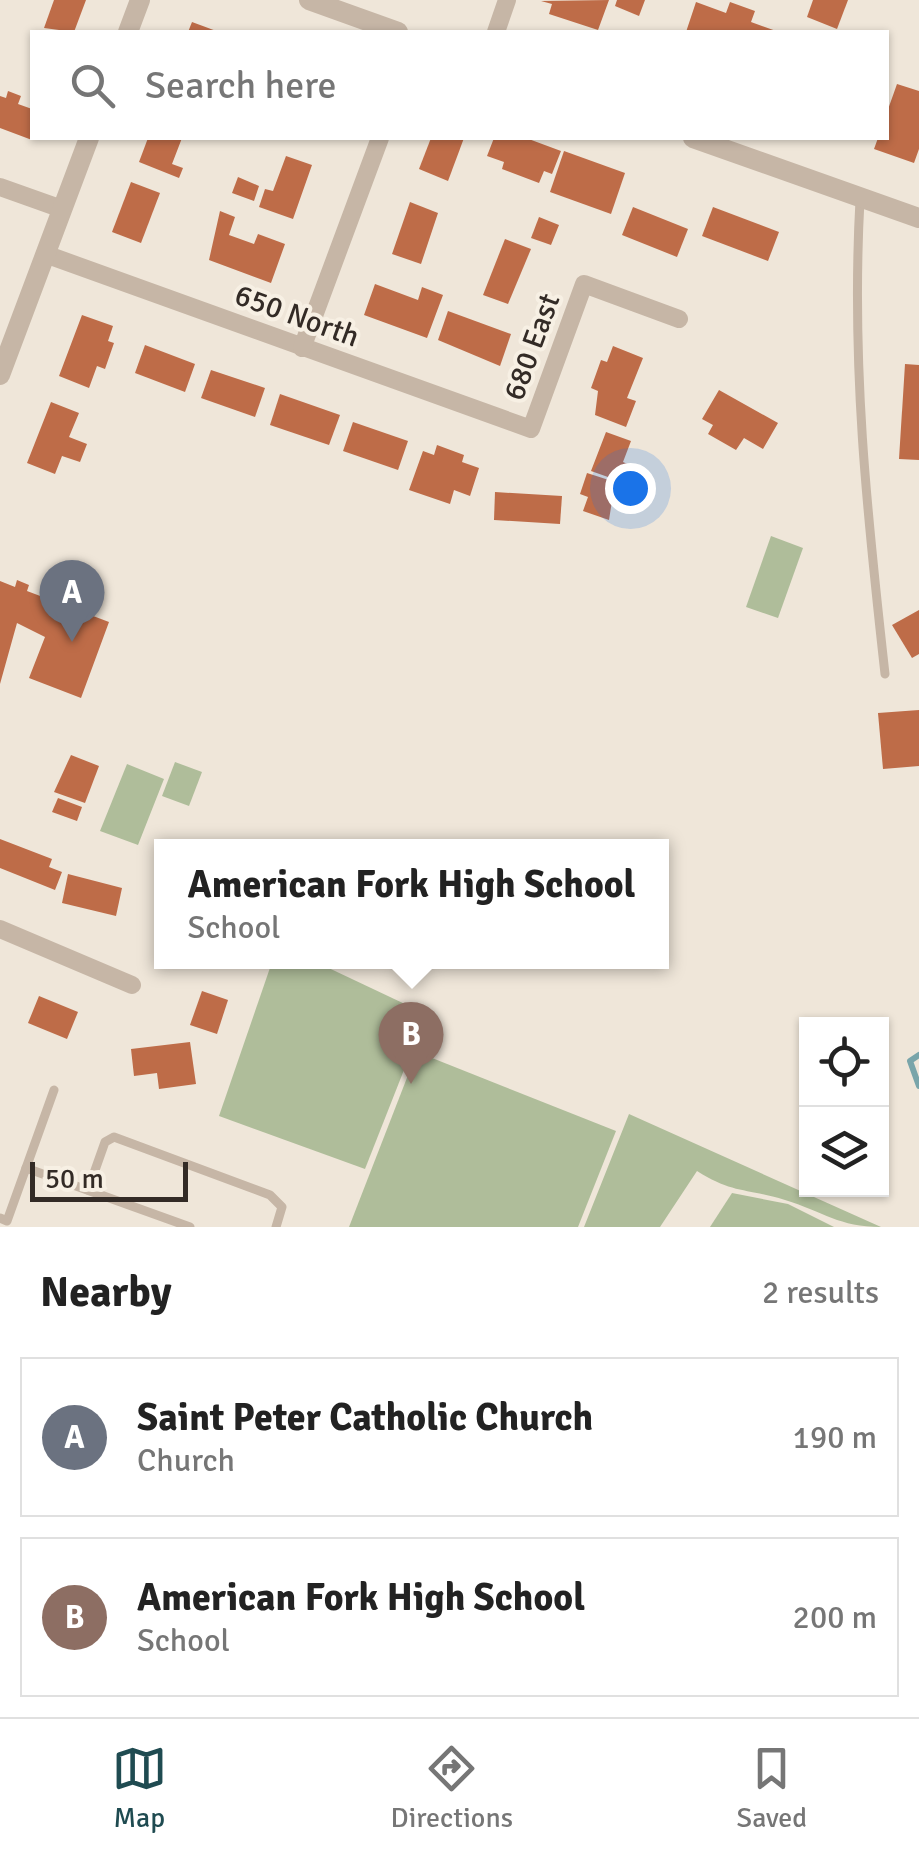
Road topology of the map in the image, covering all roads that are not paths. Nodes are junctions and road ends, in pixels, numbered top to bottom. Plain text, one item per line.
1 (140, 0) edge
2 (309, 0) edge
3 (507, 0) edge
4 (129, 30) edge
5 (392, 30) edge
6 (497, 30) edge
7 (88, 140) edge
8 (379, 140) edge
9 (699, 140) edge
10 (0, 187) edge
11 (860, 197) junction
12 (62, 209) junction
13 (919, 218) edge
14 (45, 254) junction
15 (679, 318) dead end
16 (302, 348) junction
17 (0, 375) edge
18 (531, 429) joint
19 (884, 674) dead end
20 (0, 929) edge
21 (132, 985) dead end
22 (54, 1090) dead end
23 (26, 1168) junction
24 (88, 1190) junction
25 (7, 1222) edge
26 (190, 1227) edge
27 (276, 1227) edge

1 - 4 street
2 - 5 street
3 - 6 street
7 - 12 street
8 - 16 street
9 - 11 street
10 - 12 street
11 - 13 street
11 - 19 lane
12 - 14 street
14 - 16 street, 650 North
14 - 17 street
15 - 18 street, 680 East
16 - 18 street, 650 North
20 - 21 street
22 - 23 lane
23 - 24 lane
23 - 25 lane
24 - 26 lane
24 - 27 lane

